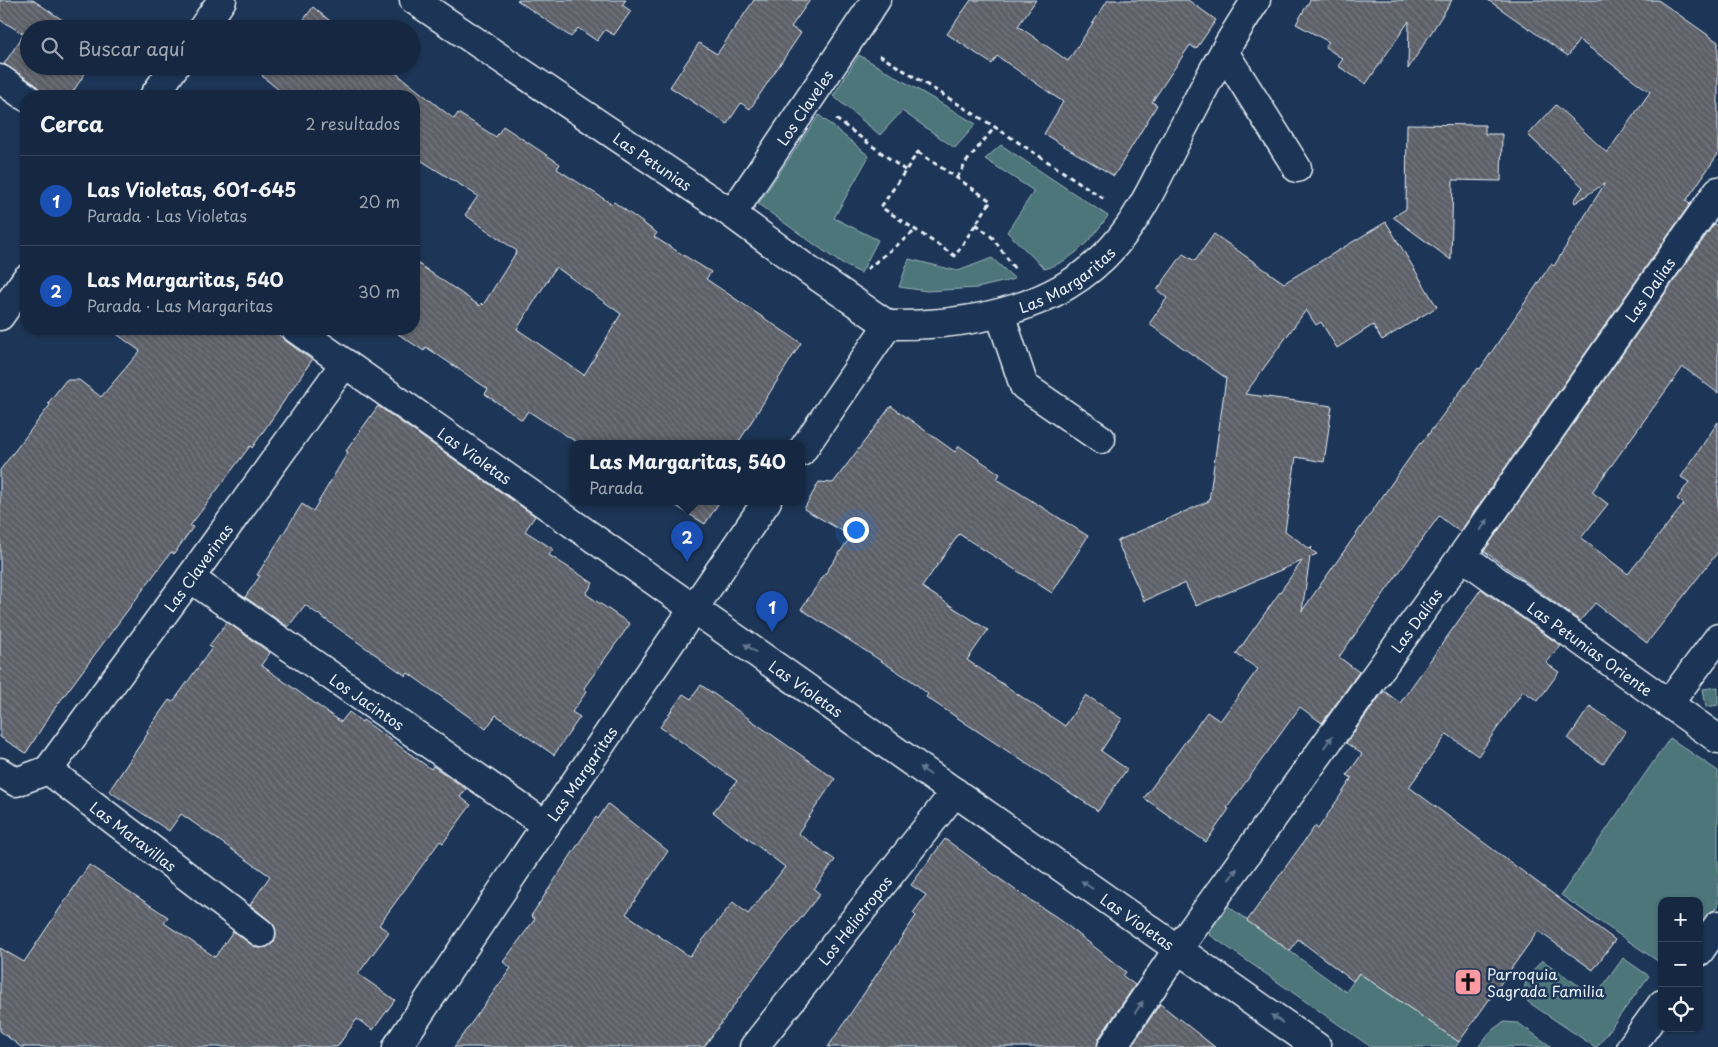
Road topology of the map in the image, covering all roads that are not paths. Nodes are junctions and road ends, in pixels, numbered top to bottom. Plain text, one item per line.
1 (222, 0) edge
2 (414, 0) edge
3 (876, 0) edge
4 (1256, 0) edge
5 (208, 20) edge
6 (1224, 52) junction
7 (169, 75) edge
8 (0, 79) edge
9 (158, 90) edge
10 (20, 93) edge
11 (1297, 168) dead end
12 (1718, 191) edge
13 (732, 214) junction
14 (20, 288) edge
15 (1000, 314) junction
16 (0, 316) edge
17 (888, 325) junction
18 (305, 335) edge
19 (345, 363) junction
20 (1101, 439) dead end
21 (805, 446) edge
22 (764, 505) edge
23 (1462, 556) junction
24 (190, 578) junction
25 (693, 608) junction
26 (1718, 638) edge
27 (1669, 703) junction
28 (1718, 739) edge
29 (48, 770) junction
30 (0, 772) edge
31 (955, 792) junction
32 (546, 825) junction
33 (1718, 926) edge
34 (261, 933) dead end
35 (1703, 947) edge
36 (1178, 949) junction
37 (1658, 1010) edge
38 (397, 1047) edge
39 (754, 1047) edge
40 (1112, 1047) edge
41 (1317, 1047) edge
42 (1632, 1047) edge

1 - 5 street
2 - 13 street, Las Petunias
3 - 13 street, Los Claveles
4 - 6 street, Las Margaritas
6 - 11 street
6 - 15 street, Las Margaritas
7 - 9 street
8 - 10 street
23 -> 12 street, Las Dalias
13 - 17 street, Las Petunias
14 - 16 street
15 - 17 street, Las Margaritas
15 - 20 street
17 - 21 street
18 - 19 street, Las Violetas
19 - 24 street, Las Claverinas
19 - 25 street, Las Violetas
22 - 25 street, Las Margaritas
23 - 27 street, Las Petunias Oriente
36 -> 23 street, Las Dalias
24 - 29 street, Las Claverinas
24 - 32 street, Los Jacintos
31 -> 25 street, Las Violetas
25 - 32 street, Las Margaritas
26 - 27 street
27 - 28 street, Las Petunias Oriente
29 - 30 street
29 - 34 street, Las Maravillas
36 -> 31 street, Las Violetas
31 - 39 street, Los Heliotropos
32 - 38 street, Las Margaritas
33 - 35 street
40 -> 36 street, Las Dalias
41 -> 36 street, Las Violetas
37 - 42 street

